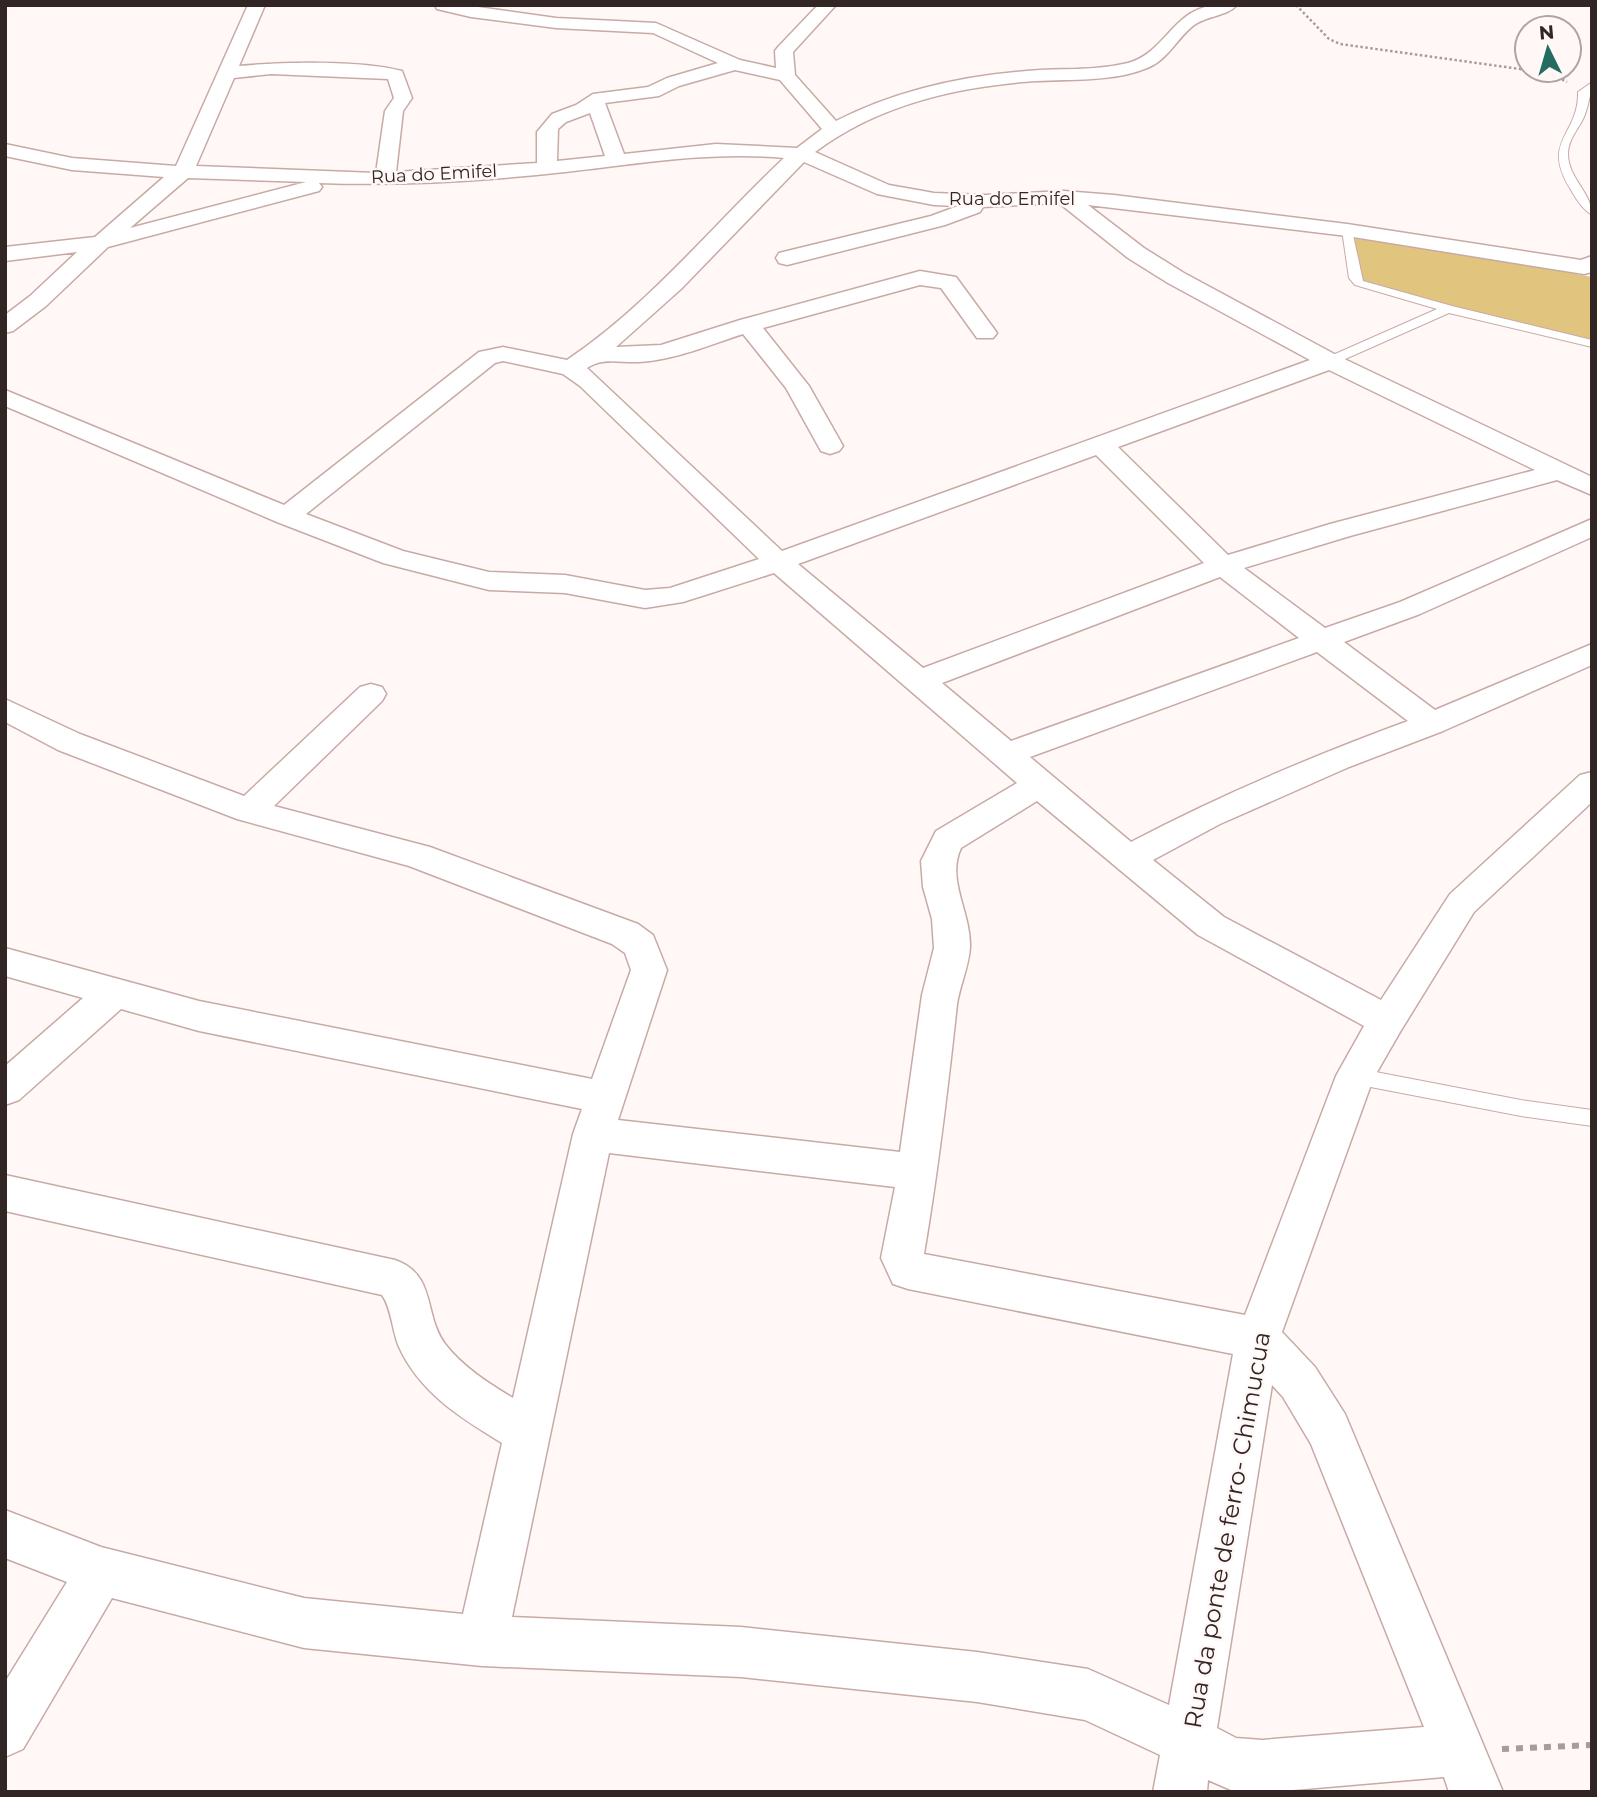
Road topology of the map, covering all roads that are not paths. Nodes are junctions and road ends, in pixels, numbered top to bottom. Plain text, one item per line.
1 (257, 5) edge
2 (443, 5) edge
3 (828, 5) edge
4 (1229, 5) edge
5 (631, 8) dead end
6 (640, 26) junction
7 (734, 64) junction
8 (226, 73) junction
9 (786, 76) junction
10 (1592, 85) edge
11 (595, 102) junction
12 (834, 131) junction
13 (5, 150) edge
14 (802, 154) junction
15 (616, 159) junction
16 (547, 168) junction
17 (184, 171) junction
18 (348, 178) junction
19 (385, 179) junction
20 (1064, 197) junction
21 (985, 201) junction
22 (1592, 212) edge
23 (1347, 230) junction
24 (103, 242) junction
25 (5, 254) edge
26 (787, 258) dead end
27 (5, 261) edge
28 (1589, 266) edge
29 (68, 272) junction
30 (1448, 309) junction
31 (748, 325) junction
32 (5, 326) edge
33 (985, 333) dead end
34 (1592, 344) edge
35 (582, 361) junction
36 (1330, 361) junction
37 (5, 397) edge
38 (1101, 445) junction
39 (830, 446) dead end
40 (1560, 471) junction
41 (1592, 487) edge
42 (287, 516) junction
43 (1592, 527) edge
44 (778, 562) junction
45 (1223, 566) junction
46 (1322, 640) junction
47 (1592, 653) edge
48 (918, 681) junction
49 (371, 694) dead end
50 (5, 709) edge
51 (1432, 724) junction
52 (1007, 754) junction
53 (1592, 783) edge
54 (1040, 785) junction
55 (249, 811) junction
56 (1128, 858) junction
57 (5, 962) edge
58 (113, 994) junction
59 (1387, 1021) junction
60 (1356, 1076) junction
61 (5, 1089) edge
62 (600, 1116) junction
63 (1592, 1118) edge
64 (918, 1172) junction
65 (5, 1194) edge
66 (1258, 1338) junction
67 (529, 1433) junction
68 (5, 1534) edge
69 (102, 1571) junction
70 (482, 1641) junction
71 (5, 1731) edge
72 (1189, 1741) junction
73 (1467, 1771) edge
74 (1180, 1792) edge

1 - 8 street
2 - 6 street
3 - 9 street
4 - 12 street
5 - 6 street
6 - 7 street
7 - 9 street
7 - 11 street
8 - 17 street
8 - 19 street
9 - 12 street
10 - 22 lane
11 - 15 street
11 - 16 street
12 - 14 street
13 - 17 street, Rua do Emifel
14 - 15 street, Rua do Emifel
14 - 21 street, Rua do Emifel
14 - 35 street
15 - 16 street, Rua do Emifel
16 - 19 street, Rua do Emifel
17 - 18 street, Rua do Emifel
17 - 24 street
18 - 19 street, Rua do Emifel
18 - 24 street
20 - 21 street, Rua do Emifel
20 - 23 street, Rua do Emifel
20 - 36 street
21 - 26 street
23 - 28 street, Rua do Emifel
23 - 30 lane
24 - 25 street
24 - 29 street
27 - 29 street
29 - 32 street
30 - 34 lane
30 - 36 lane
31 - 33 street
31 - 35 street
31 - 39 street
35 - 42 street
35 - 44 street
36 - 38 street
36 - 40 street
37 - 42 street
38 - 44 street
38 - 45 street
40 - 41 street
40 - 45 street
42 - 44 street
43 - 46 street
44 - 48 street
45 - 46 street
45 - 48 street
46 - 51 street
46 - 52 street
47 - 51 street
48 - 52 street
49 - 55 street
50 - 55 street
51 - 56 street
52 - 54 street
53 - 59 street, Rua da ponte de ferro- Chimucua
54 - 56 street
54 - 64 street
55 - 62 street
56 - 59 street
57 - 58 street
58 - 61 street
58 - 62 street
59 - 60 street, Rua da ponte de ferro- Chimucua
60 - 63 lane
60 - 66 street, Rua da ponte de ferro- Chimucua
62 - 64 street
62 - 67 street
64 - 66 street
65 - 67 street
66 - 72 street, Rua da ponte de ferro- Chimucua
66 - 73 street
67 - 70 street
68 - 69 street
69 - 70 street
69 - 71 street
70 - 72 street
72 - 73 street
72 - 74 street, Rua da ponte de ferro- Chimucua

